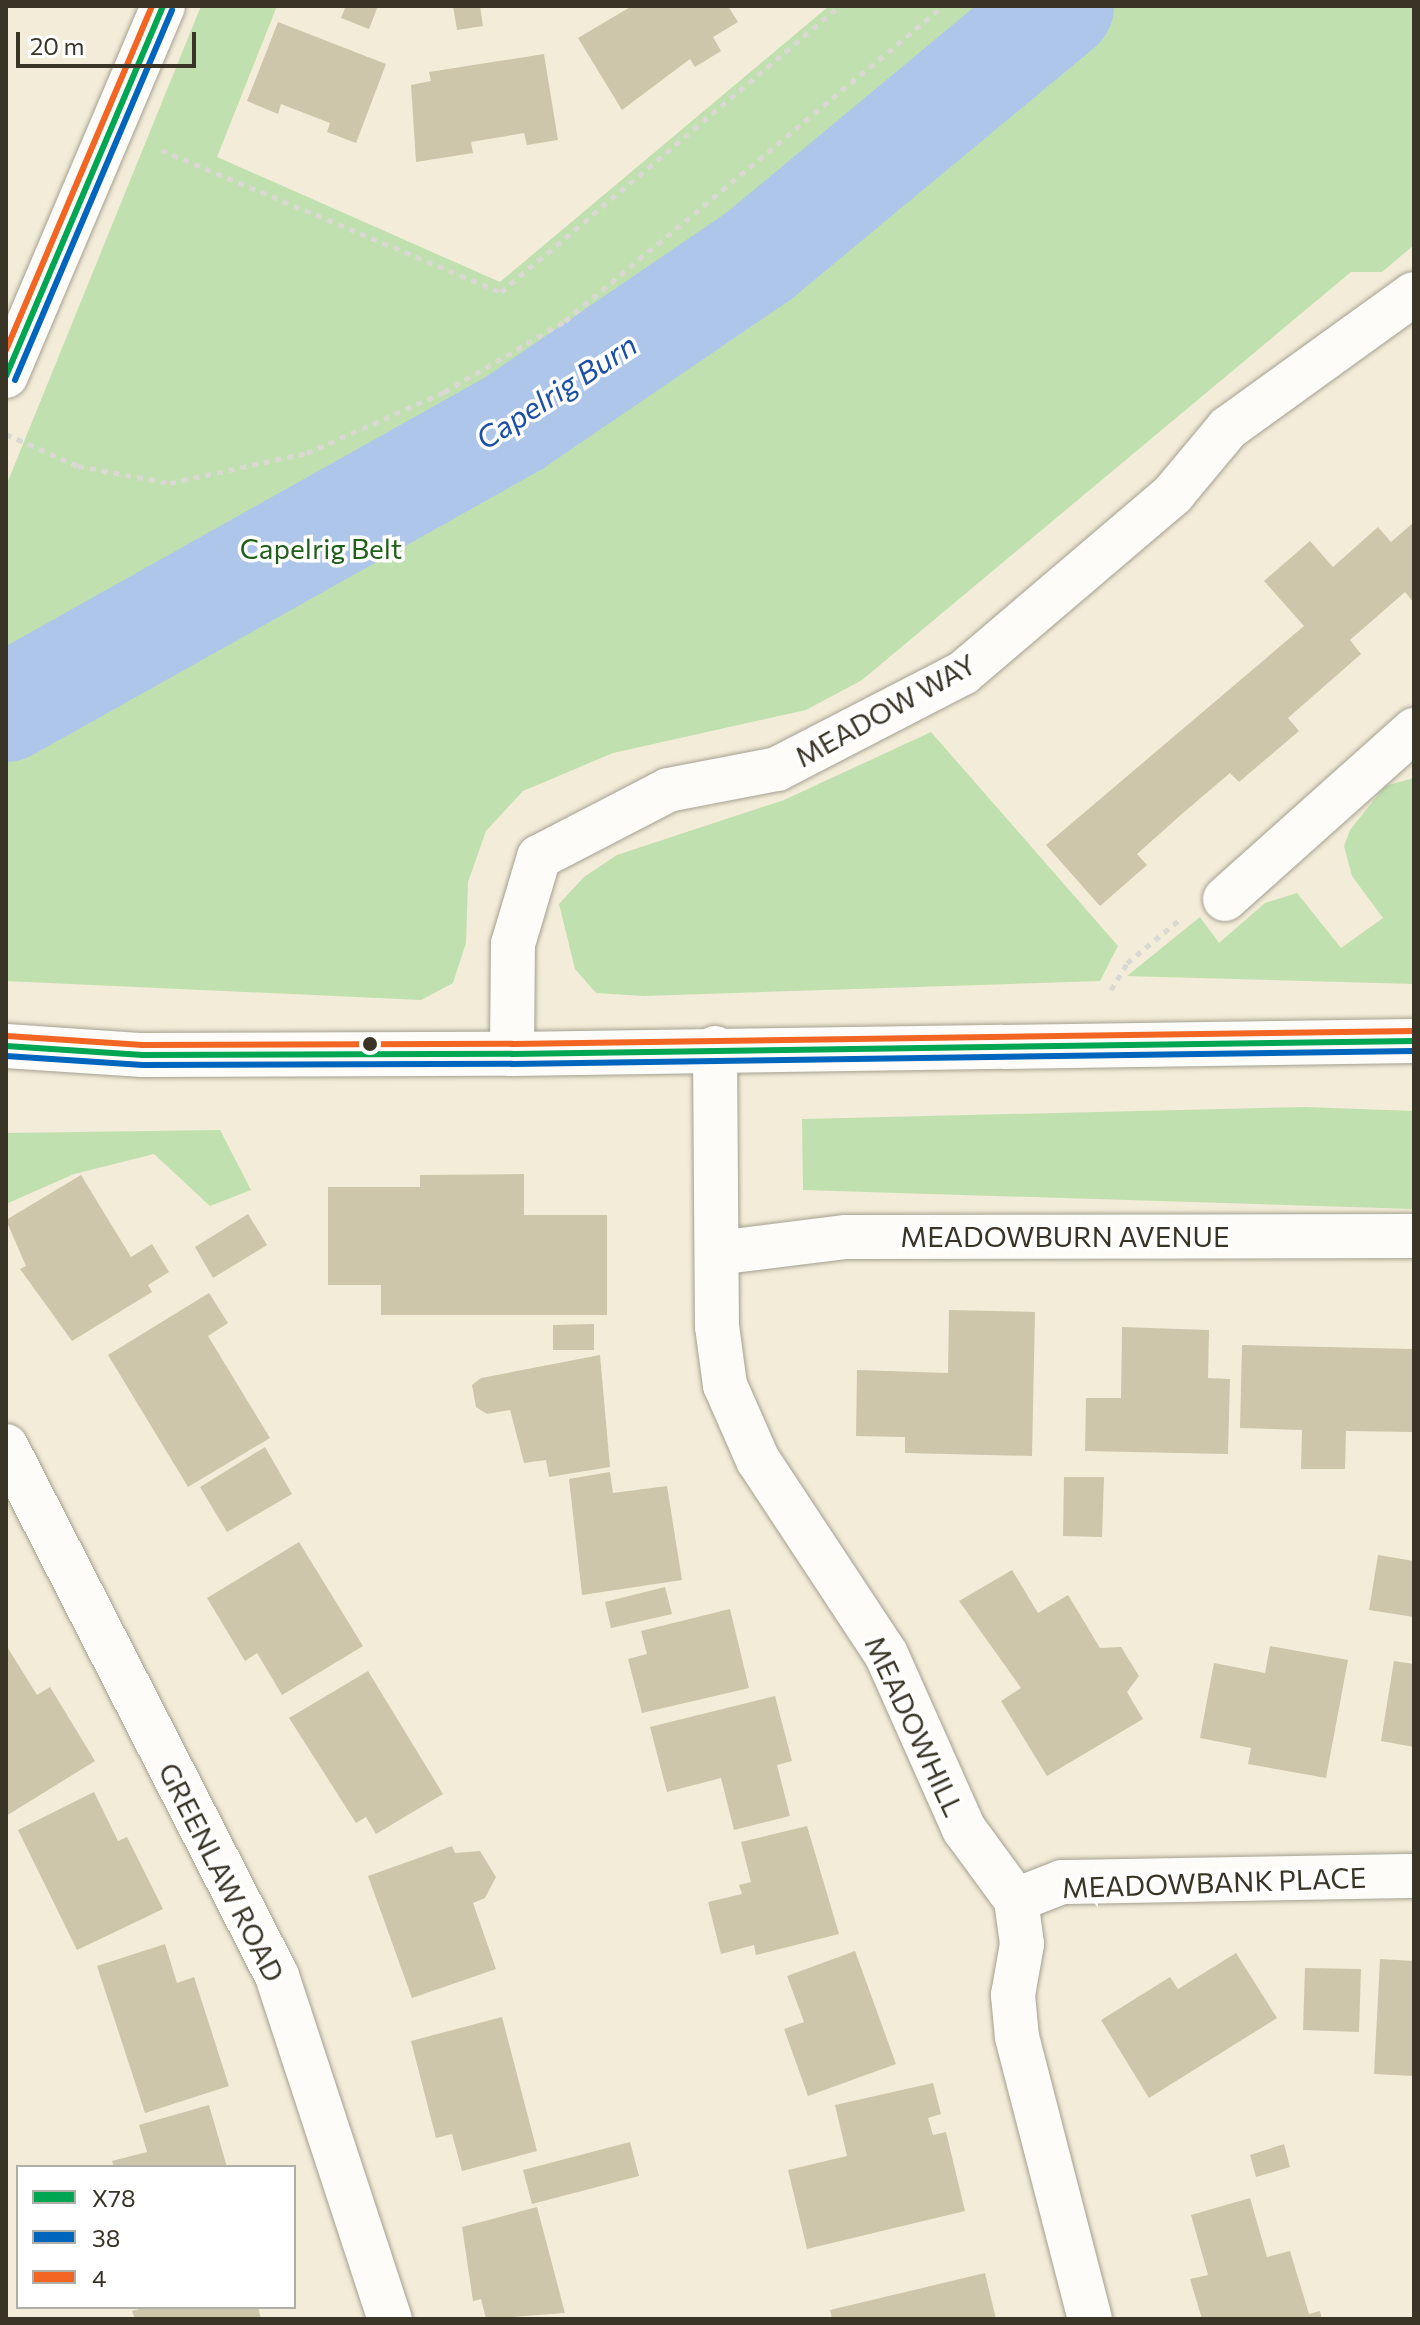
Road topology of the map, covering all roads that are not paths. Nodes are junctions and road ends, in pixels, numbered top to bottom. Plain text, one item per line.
1 (163, 6) edge
2 (1414, 294) edge
3 (6, 376) edge
4 (1414, 730) edge
5 (1225, 899) road end
6 (1414, 1041) edge
7 (6, 1046) edge
8 (715, 1048) junction
9 (512, 1054) junction
10 (1414, 1236) edge
11 (717, 1253) junction
12 (6, 1446) edge
13 (1414, 1876) edge
14 (1016, 1900) junction
15 (390, 2319) edge
16 (1090, 2319) edge

1 - 3 street
2 - 9 street, MEADOW WAY
4 - 5 street
6 - 8 street
7 - 9 street
8 - 9 street
8 - 11 street, MEADOWHILL
10 - 11 street, MEADOWBURN AVENUE
11 - 14 street, MEADOWHILL
12 - 15 street, GREENLAW ROAD
13 - 14 street, MEADOWBANK PLACE
14 - 16 street, MEADOWHILL

